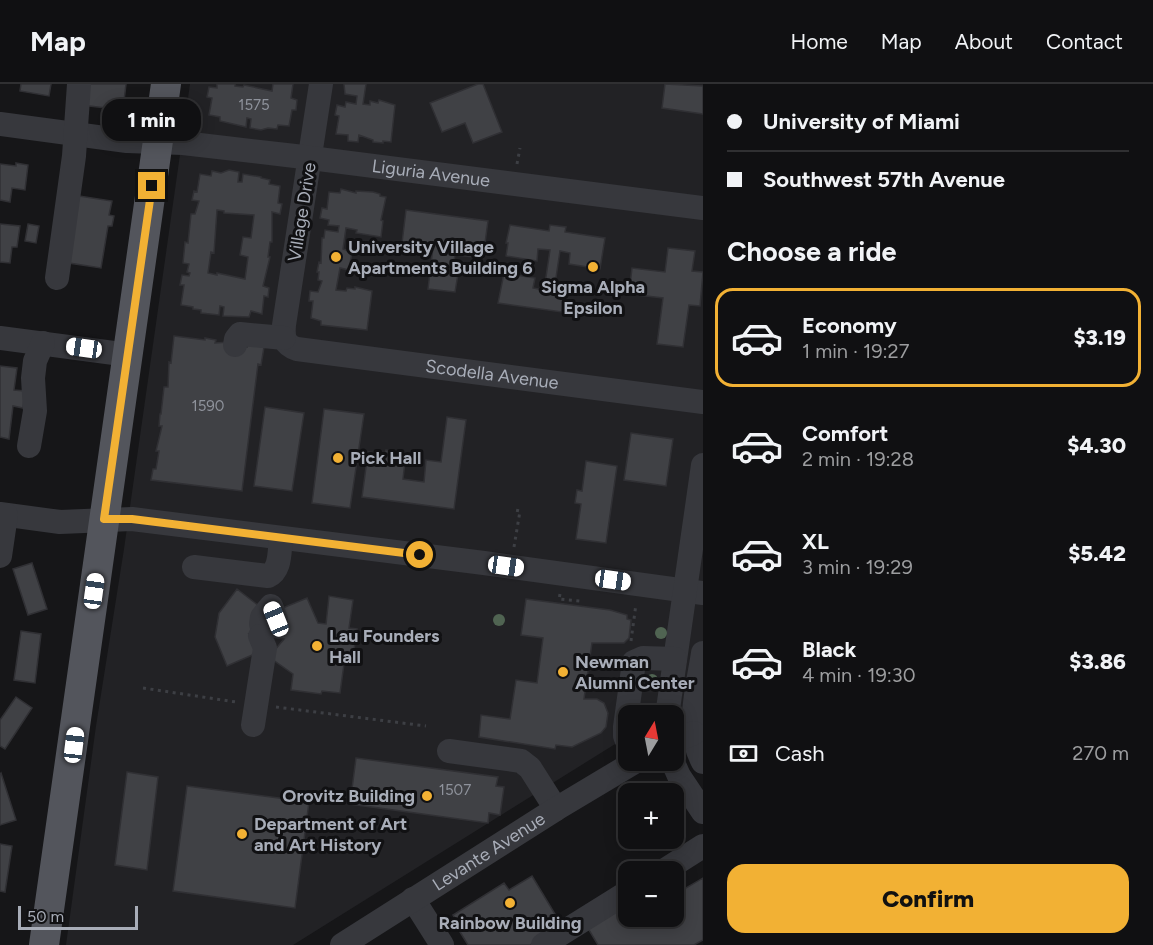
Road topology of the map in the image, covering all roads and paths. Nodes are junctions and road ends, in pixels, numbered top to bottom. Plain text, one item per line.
1 (79, 84) edge
2 (166, 84) edge
3 (321, 84) edge
4 (0, 124) edge
5 (75, 134) junction
6 (158, 142) junction
7 (520, 148) dead end
8 (310, 158) junction
9 (517, 166) dead end
10 (703, 208) edge
11 (57, 278) dead end
12 (0, 338) edge
13 (284, 340) junction
14 (43, 343) junction
15 (235, 345) dead end
16 (129, 355) junction
17 (703, 402) edge
18 (29, 446) dead end
19 (703, 465) edge
20 (515, 510) dead end
21 (3, 515) edge
22 (104, 519) junction
23 (281, 539) junction
24 (514, 547) dead end
25 (0, 556) edge
26 (194, 567) dead end
27 (273, 573) junction
28 (694, 592) edge
29 (560, 594) dead end
30 (580, 596) dead end
31 (580, 601) junction
32 (636, 604) dead end
33 (579, 606) dead end
34 (630, 650) dead end
35 (703, 653) edge
36 (675, 659) junction
37 (589, 663) dead end
38 (621, 668) dead end
39 (143, 688) dead end
40 (628, 705) edge
41 (669, 705) edge
42 (255, 715) junction
43 (426, 726) dead end
44 (684, 737) edge
45 (449, 751) dead end
46 (703, 762) edge
47 (621, 771) edge
48 (677, 771) edge
49 (556, 809) junction
50 (703, 812) edge
51 (703, 846) edge
52 (679, 861) edge
53 (618, 898) edge
54 (413, 899) junction
55 (45, 945) edge
56 (342, 945) edge
57 (442, 945) edge
58 (543, 945) edge

1 - 5 street
2 - 6 main road
3 - 8 street, Village Drive
4 - 5 street, Liguria Avenue
5 - 6 street, Liguria Avenue
5 - 11 street
6 - 8 street, Liguria Avenue
6 - 16 main road
7 - 9 path
8 - 10 street, Liguria Avenue
8 - 13 street, Village Drive
12 - 14 street
13 - 15 street, Scodella Avenue
13 - 17 street, Scodella Avenue
14 - 16 street
14 - 18 street
16 - 22 main road
19 - 28 street
20 - 24 path
21 - 22 street
21 - 25 street
22 - 23 street
22 - 55 main road
23 - 27 street
23 - 28 street
26 - 27 street
27 - 42 street
28 - 36 street
29 - 31 path
30 - 31 path
31 - 33 path
32 - 34 path
35 - 44 street
36 - 40 street
36 - 41 street
37 - 38 path
39 - 42 path
42 - 43 path
44 - 46 street
45 - 49 street
47 - 49 street, Levante Avenue
48 - 50 street
49 - 54 street, Levante Avenue
51 - 52 street
53 - 58 street
54 - 56 street, Levante Avenue
54 - 57 street

